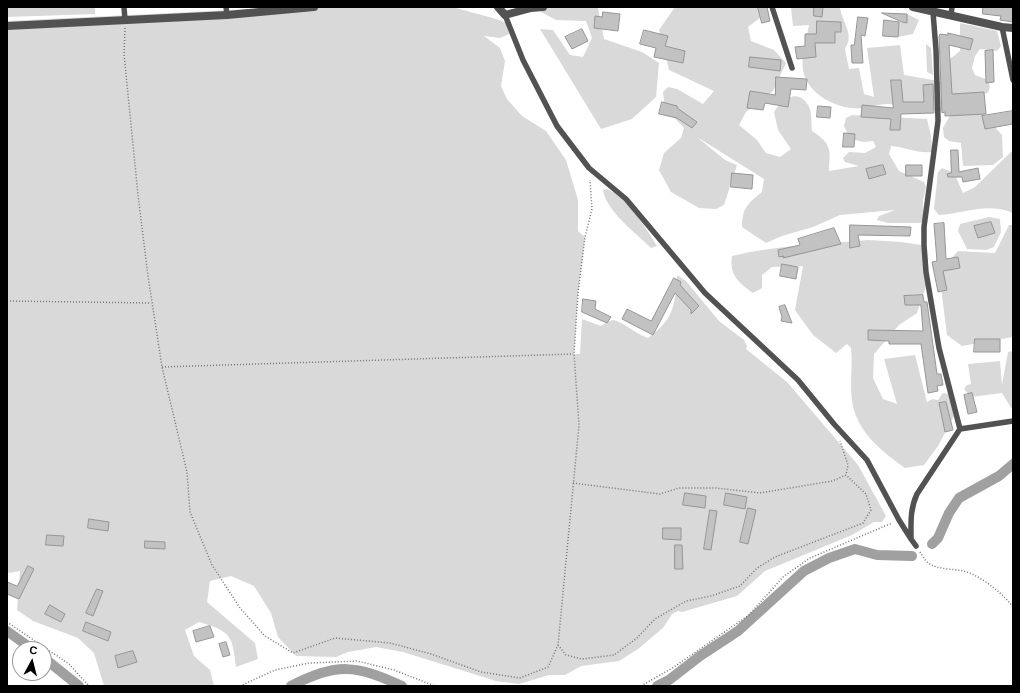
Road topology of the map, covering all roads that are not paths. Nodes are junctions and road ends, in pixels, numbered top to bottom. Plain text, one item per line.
1 (124, 7) edge
2 (314, 7) edge
3 (498, 7) edge
4 (544, 7) edge
5 (772, 7) edge
6 (913, 7) edge
7 (952, 7) edge
8 (226, 11) edge
9 (933, 12) junction
10 (505, 15) junction
11 (951, 16) junction
12 (125, 20) junction
13 (7, 26) edge
14 (1002, 27) junction
15 (1013, 28) edge
16 (792, 68) dead end
17 (1013, 80) edge
18 (1013, 421) edge
19 (960, 429) junction
20 (911, 538) junction
21 (916, 546) road end

1 - 12 lane
2 - 8 street
3 - 10 street
4 - 10 street
5 - 16 lane
6 - 9 street
7 - 11 lane
8 - 12 street
9 - 11 street
9 - 19 lane
10 - 20 lane
11 - 14 street
12 - 13 street
14 - 15 street
14 - 17 lane
18 - 19 lane
19 - 20 lane
20 - 21 lane

